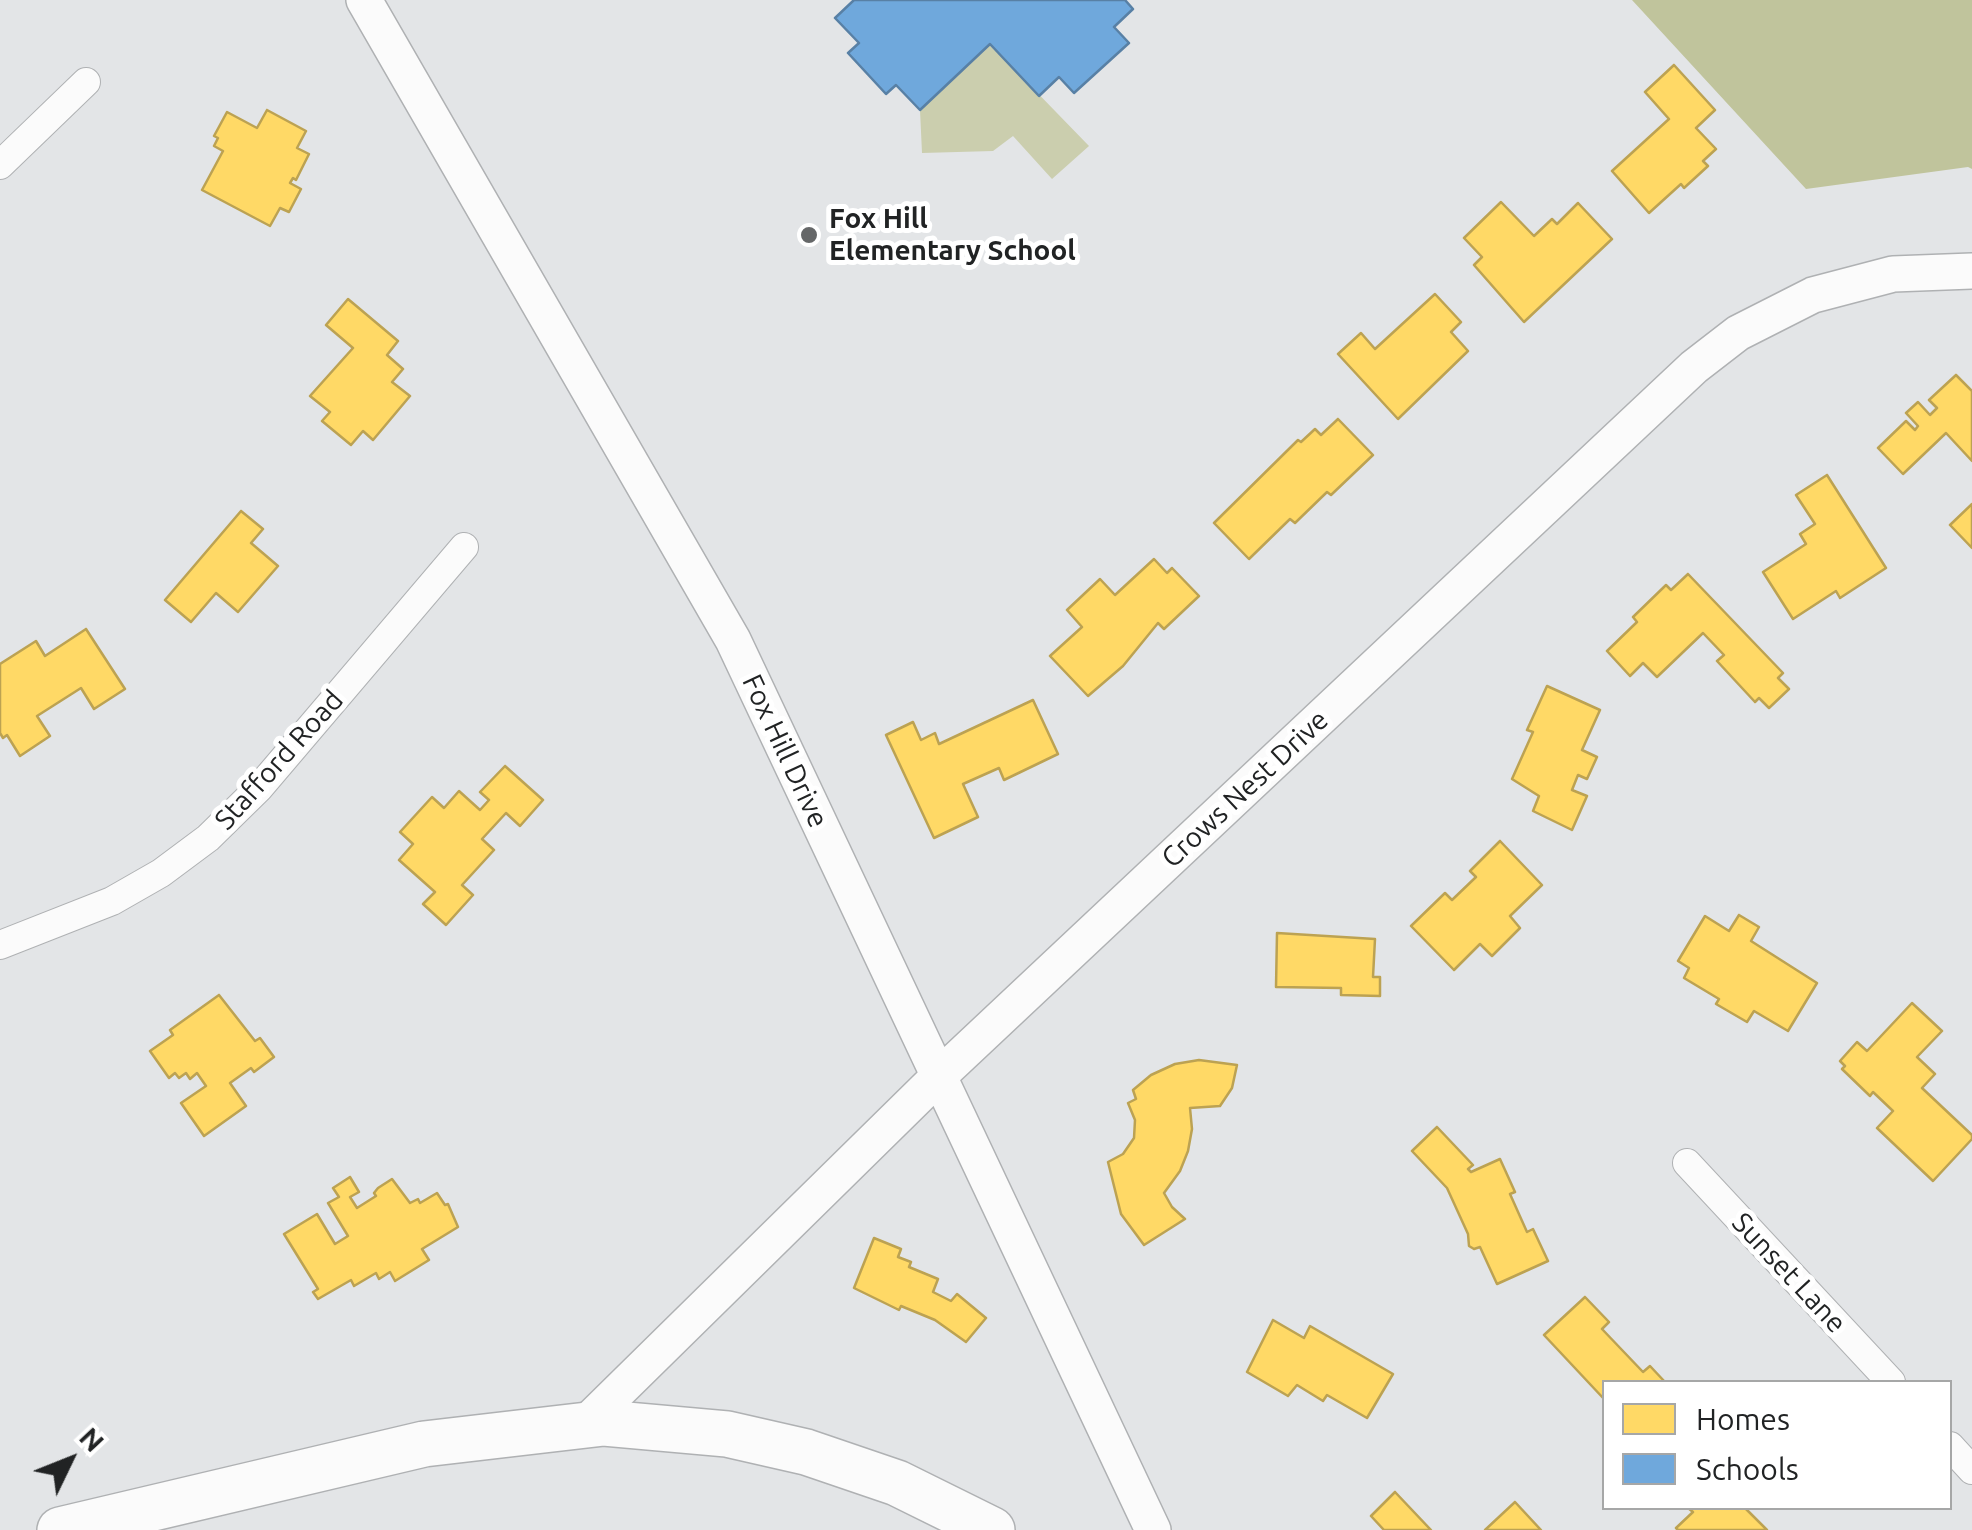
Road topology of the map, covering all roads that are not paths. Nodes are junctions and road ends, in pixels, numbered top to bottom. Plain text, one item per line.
1 (364, 0) edge
2 (86, 82) dead end
3 (0, 165) edge
4 (1972, 271) edge
5 (464, 547) dead end
6 (0, 945) edge
7 (939, 1076) junction
8 (1686, 1163) dead end
9 (1889, 1380) edge
10 (583, 1426) junction
11 (1952, 1448) edge
12 (1972, 1470) edge
13 (60, 1530) edge
14 (992, 1530) edge
15 (1153, 1530) edge

1 - 7 street, Fox Hill Drive
2 - 3 street
4 - 7 street, Crows Nest Drive
5 - 6 street, Stafford Road
7 - 10 street, Crows Nest Drive
7 - 15 street, Fox Hill Drive
8 - 9 street, Sunset Lane
10 - 13 main road
10 - 14 main road
11 - 12 street

